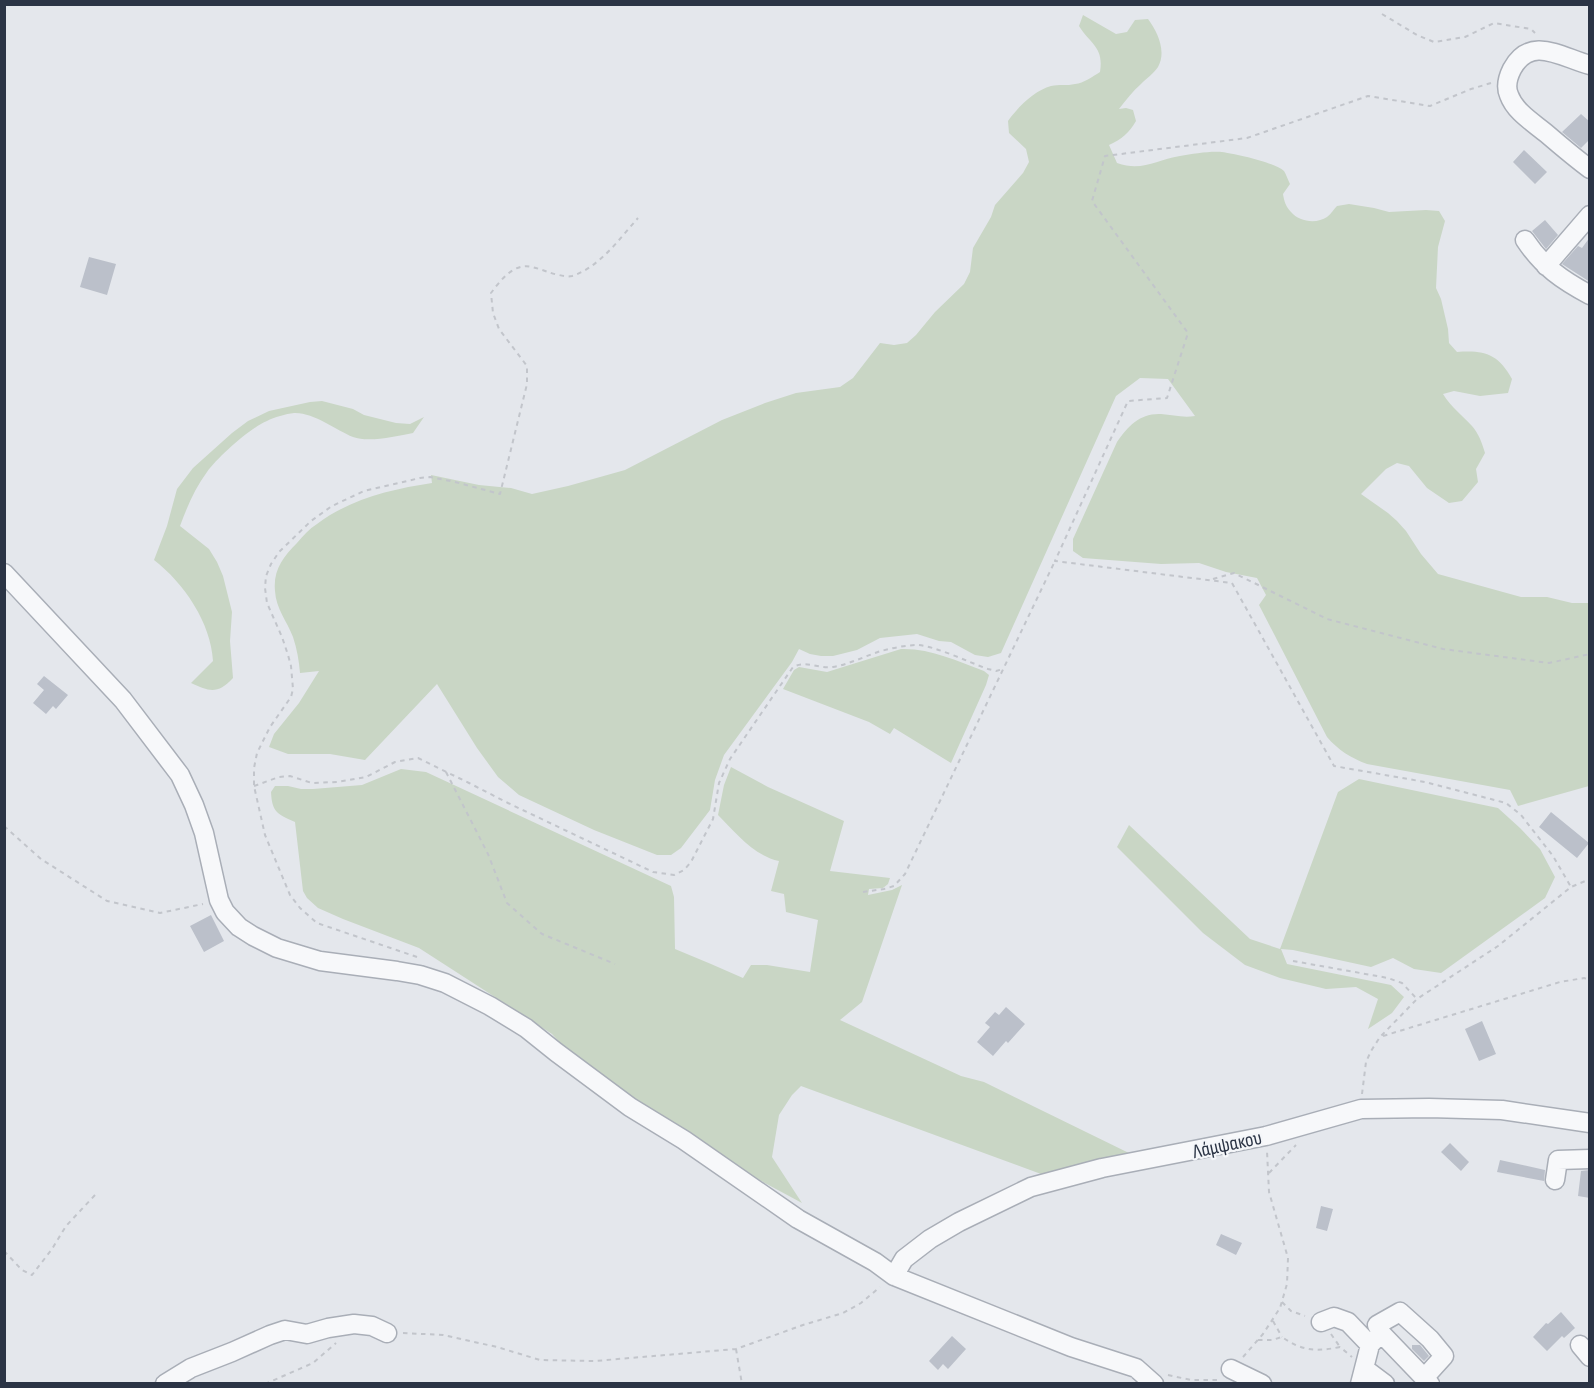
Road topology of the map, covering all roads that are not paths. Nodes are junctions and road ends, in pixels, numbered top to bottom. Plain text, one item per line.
1 (1590, 65) edge
2 (1590, 169) edge
3 (1590, 215) edge
4 (1525, 240) dead end
5 (1545, 266) junction
6 (1590, 295) edge
7 (4, 573) edge
8 (1590, 1124) edge
9 (1590, 1159) edge
10 (1555, 1180) dead end
11 (894, 1276) junction
12 (1321, 1322) dead end
13 (387, 1333) road end
14 (1376, 1339) junction
15 (1231, 1368) road end
16 (1362, 1376) edge
17 (1161, 1379) edge
18 (1428, 1380) edge
19 (165, 1383) edge
20 (1262, 1383) edge
21 (1385, 1383) edge

1 - 2 street
3 - 5 street
4 - 5 street
5 - 6 street
7 - 11 street
8 - 11 street, Λάμψακου
9 - 10 street
11 - 17 street
12 - 14 street
13 - 19 street
14 - 16 street
14 - 18 street
14 - 18 street
15 - 20 street
16 - 21 street

